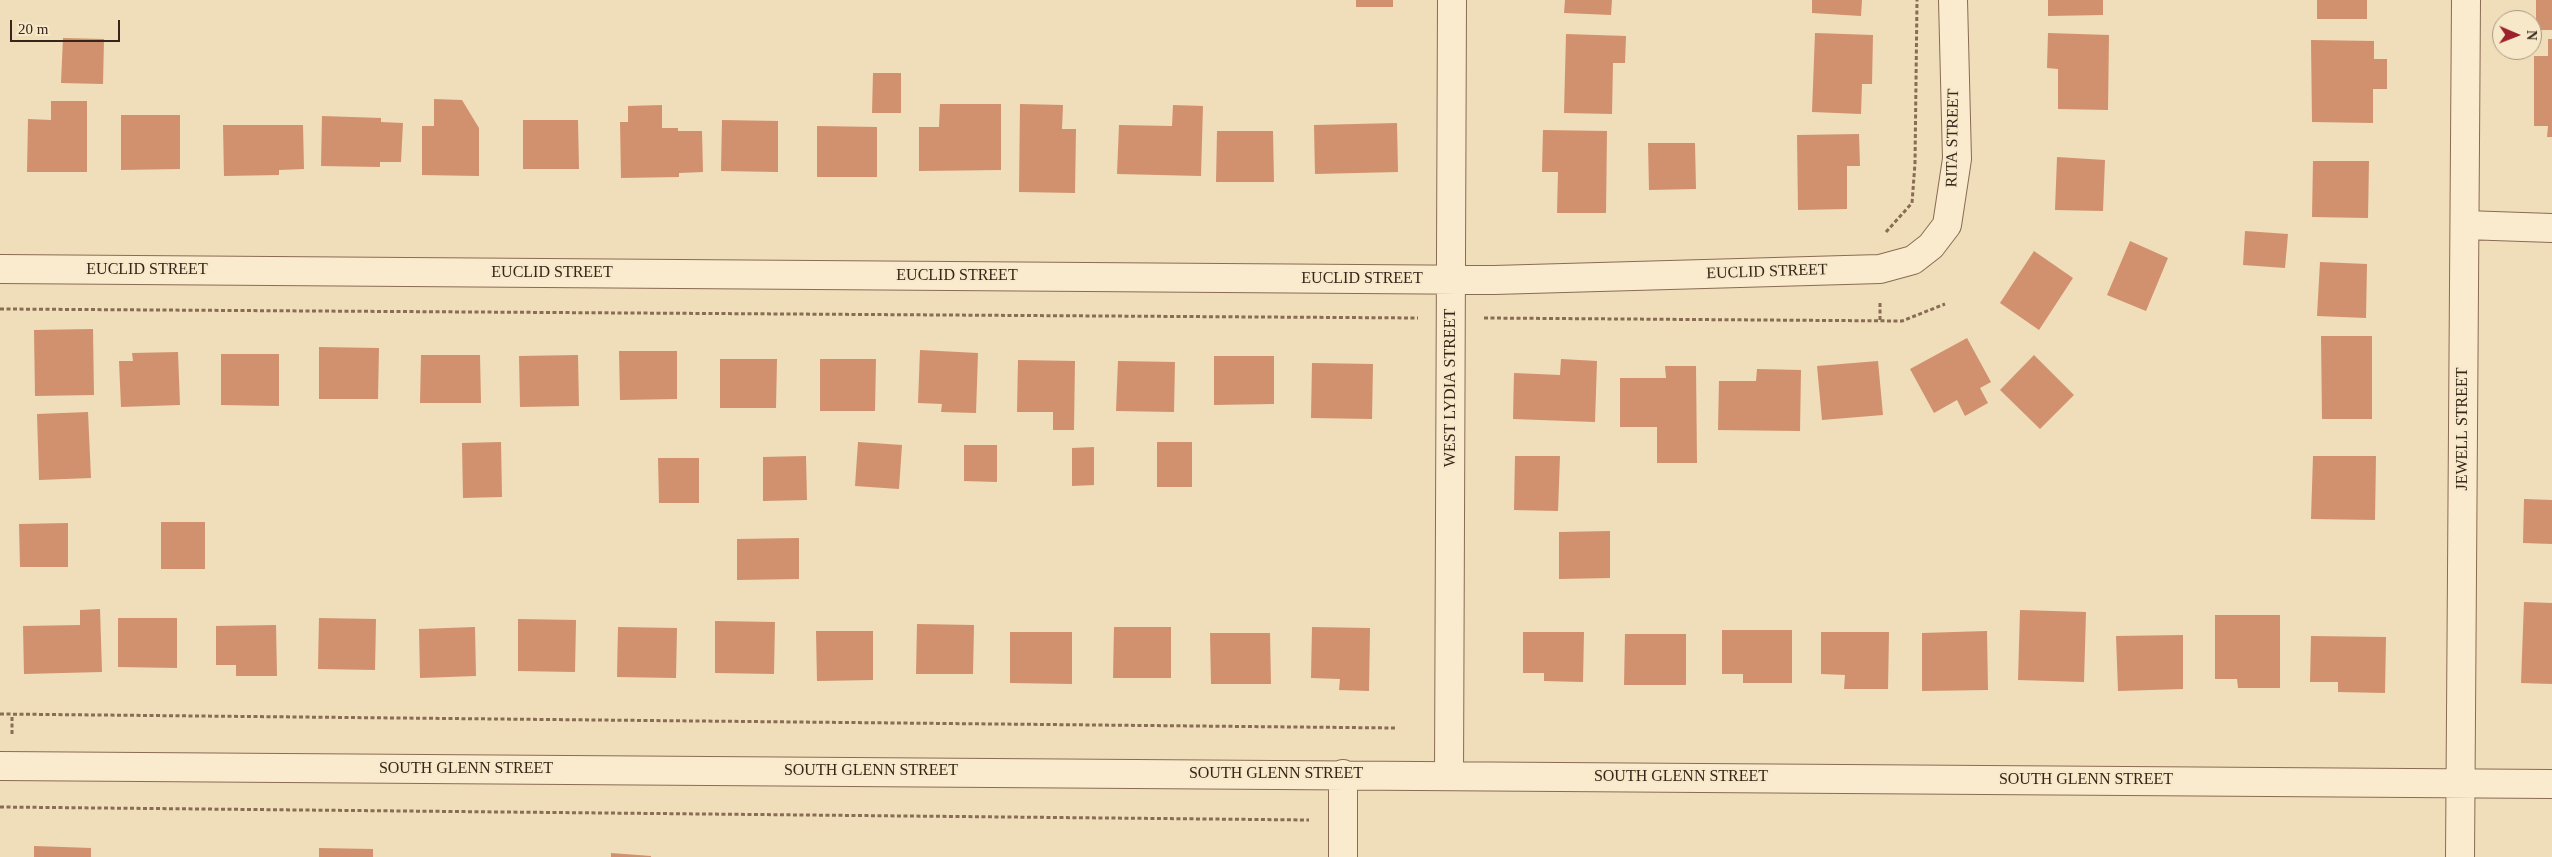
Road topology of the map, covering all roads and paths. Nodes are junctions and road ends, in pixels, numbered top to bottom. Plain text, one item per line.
1 (1452, 0) edge
2 (1916, 0) edge
3 (1953, 0) edge
4 (2466, 0) edge
5 (2465, 226) junction
6 (2552, 228) edge
7 (1913, 260) joint
8 (0, 269) edge
9 (1880, 269) junction
10 (1451, 280) junction
11 (1945, 304) dead end
12 (0, 309) edge
13 (1451, 318) junction
14 (1880, 320) junction
15 (0, 714) edge
16 (1395, 728) dead end
17 (0, 766) edge
18 (1343, 774) junction
19 (1450, 775) junction
20 (2460, 784) junction
21 (2552, 784) edge
22 (0, 807) edge
23 (1315, 820) dead end
24 (1343, 857) edge
25 (2460, 857) edge

1 - 10 street, WEST LYDIA STREET
2 - 9 path
3 - 7 street, RITA STREET
4 - 5 street, JEWELL STREET
5 - 6 street
5 - 20 street, JEWELL STREET
7 - 9 street, EUCLID STREET
8 - 10 street, EUCLID STREET
9 - 10 street, EUCLID STREET
9 - 14 path
10 - 13 street, WEST LYDIA STREET
11 - 14 path
12 - 13 path
13 - 14 path
13 - 19 street, WEST LYDIA STREET
15 - 16 path
17 - 18 street, SOUTH GLENN STREET
18 - 19 street, SOUTH GLENN STREET
18 - 24 street
19 - 20 street, SOUTH GLENN STREET
20 - 21 street, SOUTH GLENN STREET
20 - 25 street, JEWELL STREET
22 - 23 path

